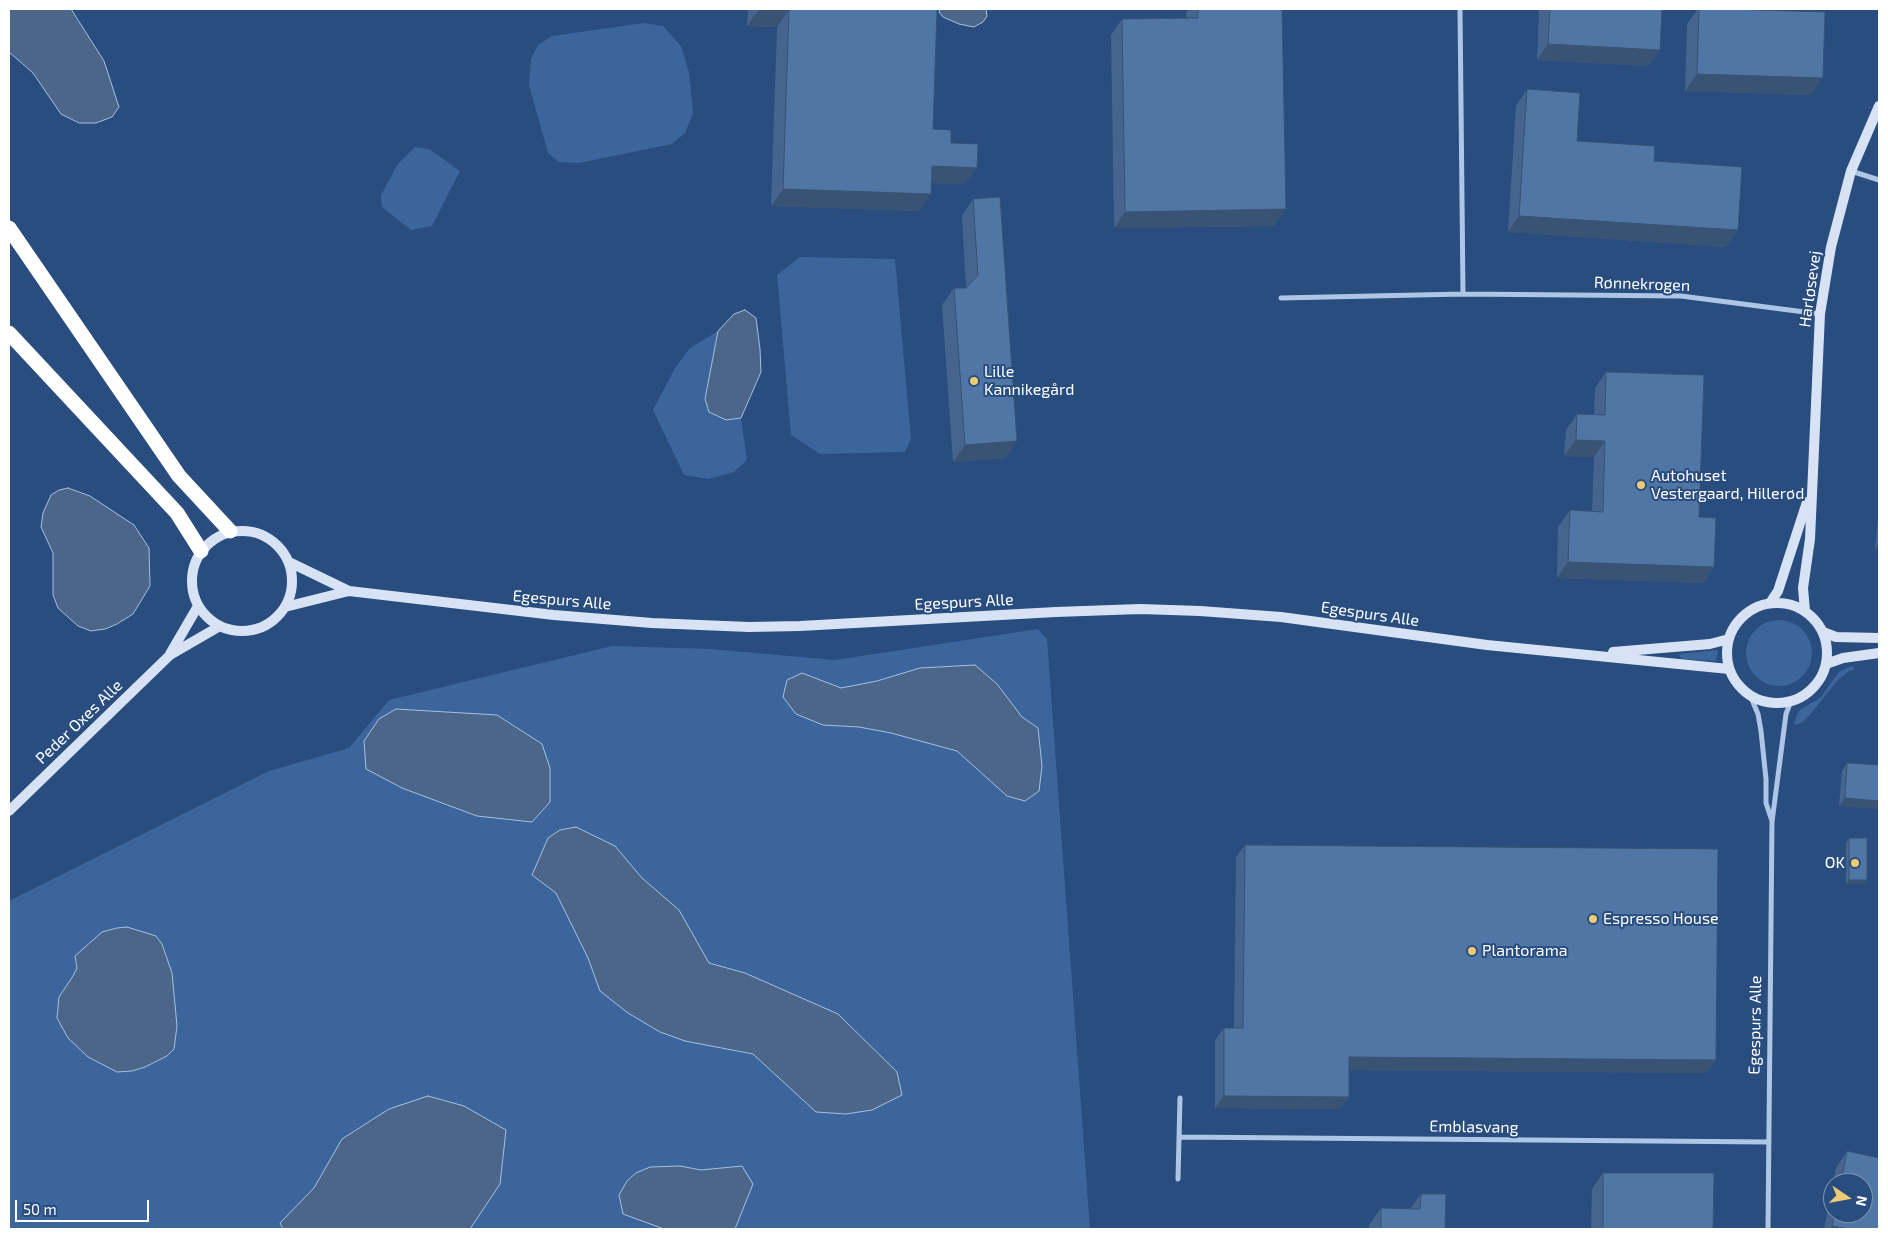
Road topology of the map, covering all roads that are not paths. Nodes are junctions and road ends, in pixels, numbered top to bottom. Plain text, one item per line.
1 (1460, 9) edge
2 (1879, 106) edge
3 (1851, 171) junction
4 (1879, 180) edge
5 (9, 228) edge
6 (1463, 294) junction
7 (1281, 298) dead end
8 (1820, 314) junction
9 (9, 333) edge
10 (1812, 484) junction
11 (230, 531) junction
12 (201, 551) junction
13 (289, 562) junction
14 (349, 591) junction
15 (1770, 603) junction
16 (198, 606) junction
17 (285, 608) junction
18 (1805, 611) junction
19 (220, 626) junction
20 (1823, 632) junction
21 (1879, 638) edge
22 (1729, 639) junction
23 (1579, 653) junction
24 (1879, 653) edge
25 (170, 655) junction
26 (1826, 664) junction
27 (1729, 669) junction
28 (1750, 695) junction
29 (1791, 701) junction
30 (9, 810) edge
31 (1772, 822) junction
32 (1180, 1098) dead end
33 (1179, 1137) junction
34 (1769, 1142) junction
35 (1178, 1179) dead end
36 (1768, 1229) edge

1 - 6 street
2 - 3 street, Harløsevej
3 - 4 street
3 - 8 street, Harløsevej
5 - 11 highway
6 - 7 street, Rønnekrogen
6 - 8 street, Rønnekrogen
8 - 10 street, Harløsevej
9 - 12 highway
10 - 15 street, Harløsevej
10 - 18 street, Harløsevej
11 - 12 street
11 - 13 street
12 - 16 street
13 - 14 street, Egespurs Alle
13 - 17 street
14 - 17 street, Egespurs Alle
14 - 23 street, Egespurs Alle
15 - 18 street
15 - 22 street
16 - 19 street
16 - 25 street, Peder Oxes Alle
17 - 19 street
18 - 20 street
19 - 25 street, Peder Oxes Alle
20 - 21 street
20 - 26 street
22 - 23 street, Egespurs Alle
22 - 27 street
23 - 27 street, Egespurs Alle
24 - 26 street
25 - 30 street, Peder Oxes Alle
26 - 29 street
27 - 28 street
28 - 29 street
28 - 31 street, Egespurs Alle
29 - 31 street, Egespurs Alle
31 - 34 street, Egespurs Alle
32 - 33 street
33 - 34 street, Emblasvang
33 - 35 street
34 - 36 street, Egespurs Alle

